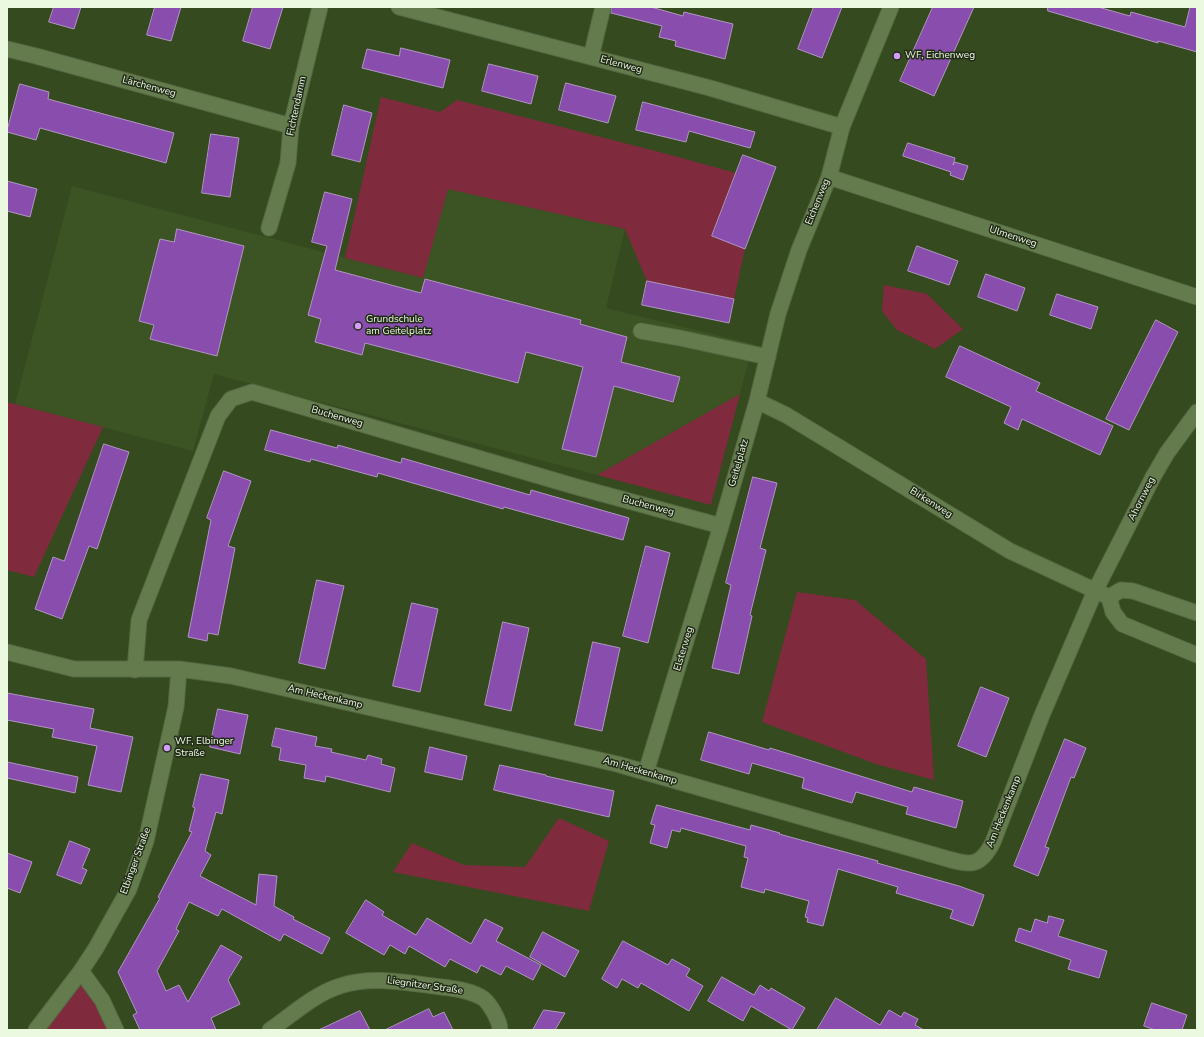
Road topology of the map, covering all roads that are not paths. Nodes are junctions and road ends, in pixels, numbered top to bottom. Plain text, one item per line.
1 (320, 7) edge
2 (399, 7) edge
3 (603, 7) edge
4 (891, 7) edge
5 (7, 49) edge
6 (591, 56) junction
7 (291, 126) junction
8 (842, 127) junction
9 (829, 177) junction
10 (270, 228) dead end
11 (1197, 296) edge
12 (641, 331) dead end
13 (768, 357) junction
14 (757, 401) junction
15 (1197, 412) edge
16 (721, 526) junction
17 (1095, 592) junction
18 (1109, 597) junction
19 (1197, 613) edge
20 (7, 652) edge
21 (1197, 655) edge
22 (179, 669) junction
23 (135, 670) junction
24 (646, 772) junction
25 (81, 971) junction
26 (36, 1030) edge
27 (116, 1030) edge
28 (270, 1030) edge
29 (500, 1030) edge

1 - 7 street, Fichtendamm
2 - 6 street, Erlenweg
3 - 6 street
4 - 8 street, Eichenweg
5 - 7 street, Lärchenweg
6 - 8 street, Erlenweg
7 - 10 street, Fichtendamm
8 - 9 street, Eichenweg
9 - 11 street, Ulmenweg
9 - 13 street, Eichenweg
12 - 13 street
13 - 14 street, Eichenweg
14 - 16 street, Geitelplatz
14 - 17 street, Birkenweg
15 - 17 street, Ahornweg
16 - 23 street, Buchenweg
16 - 24 street, Elsterweg
17 - 18 street, Birkenweg
17 - 24 street, Am Heckenkamp
18 - 19 street
18 - 21 street
20 - 23 street, Am Heckenkamp
22 - 23 street, Am Heckenkamp
22 - 24 street, Am Heckenkamp
22 - 25 street, Elbinger Straße
25 - 26 street, Elbinger Straße
25 - 27 street
28 - 29 street, Liegnitzer Straße

